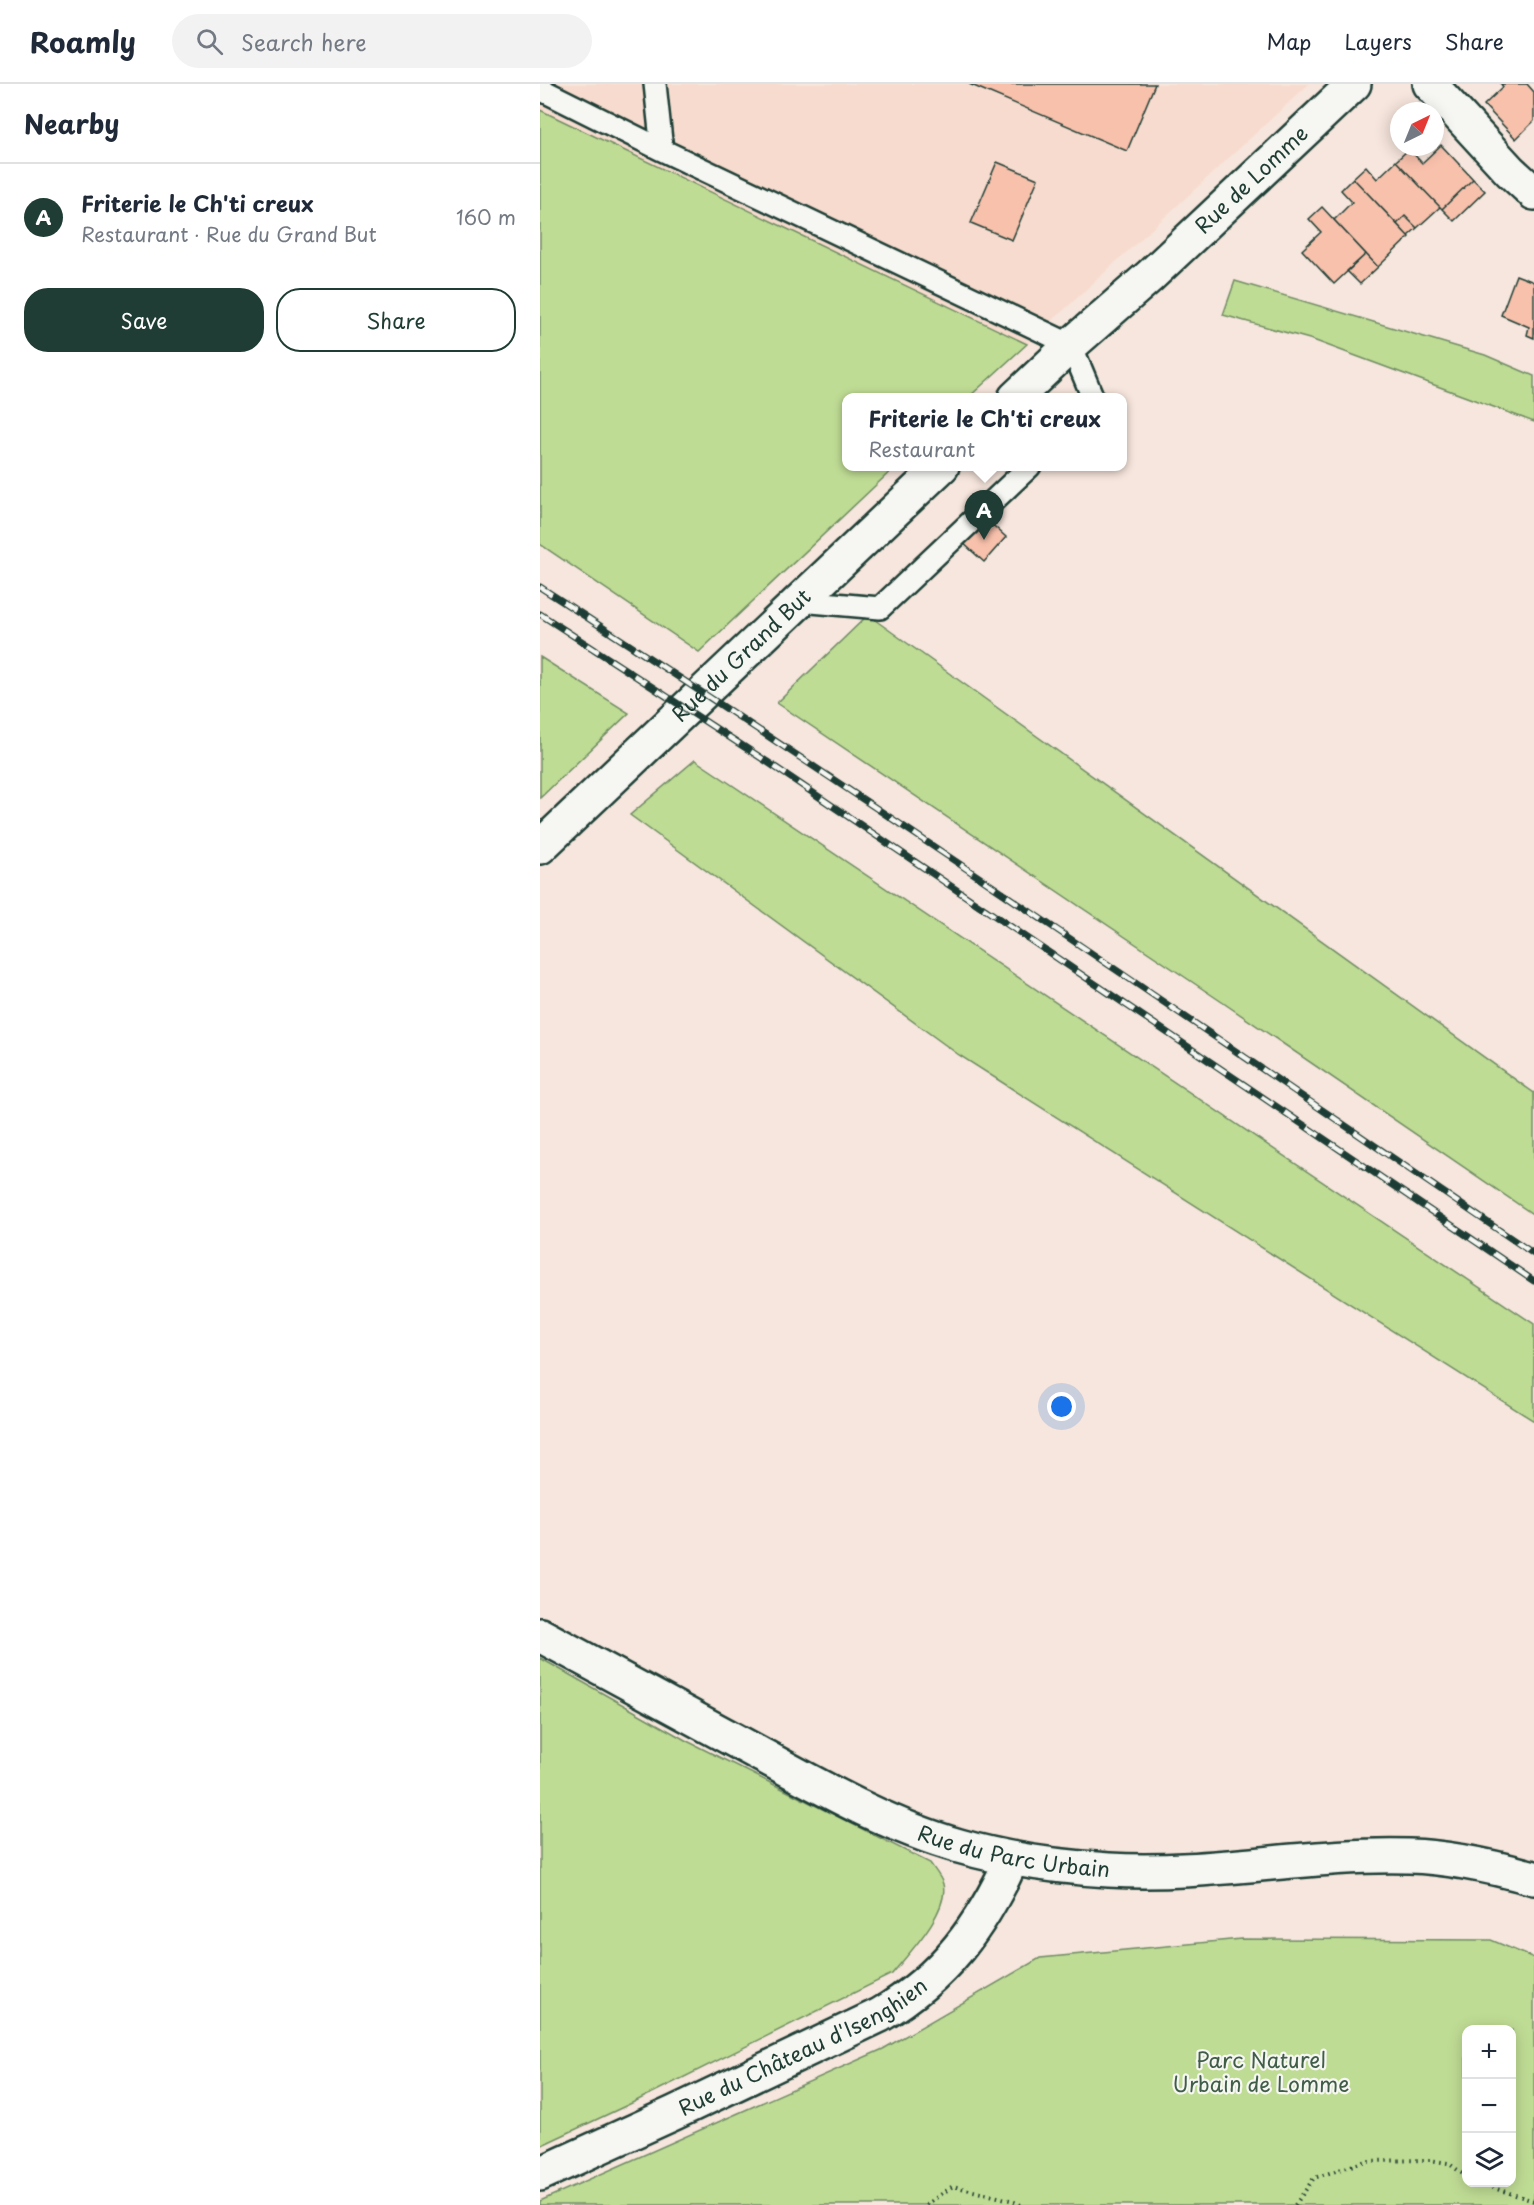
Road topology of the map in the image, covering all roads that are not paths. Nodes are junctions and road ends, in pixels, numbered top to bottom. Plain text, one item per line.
1 (655, 84) edge
2 (1354, 84) edge
3 (1430, 84) edge
4 (540, 89) edge
5 (662, 150) junction
6 (1534, 193) edge
7 (1071, 345) junction
8 (1020, 393) edge
9 (1091, 393) edge
10 (937, 471) edge
11 (1025, 471) edge
12 (800, 601) junction
13 (540, 847) edge
14 (540, 1635) edge
15 (1012, 1859) junction
16 (1534, 1878) edge
17 (540, 2174) edge

1 - 5 lane
2 - 7 street, Rue de Lomme
3 - 6 street
4 - 5 lane
5 - 7 lane
7 - 8 street
7 - 9 lane
10 - 12 street, Rue du Grand But
11 - 12 lane
12 - 13 street, Rue du Grand But
14 - 15 street, Rue du Parc Urbain
15 - 16 street, Rue du Parc Urbain
15 - 17 street, Rue du Château d'Isenghien

